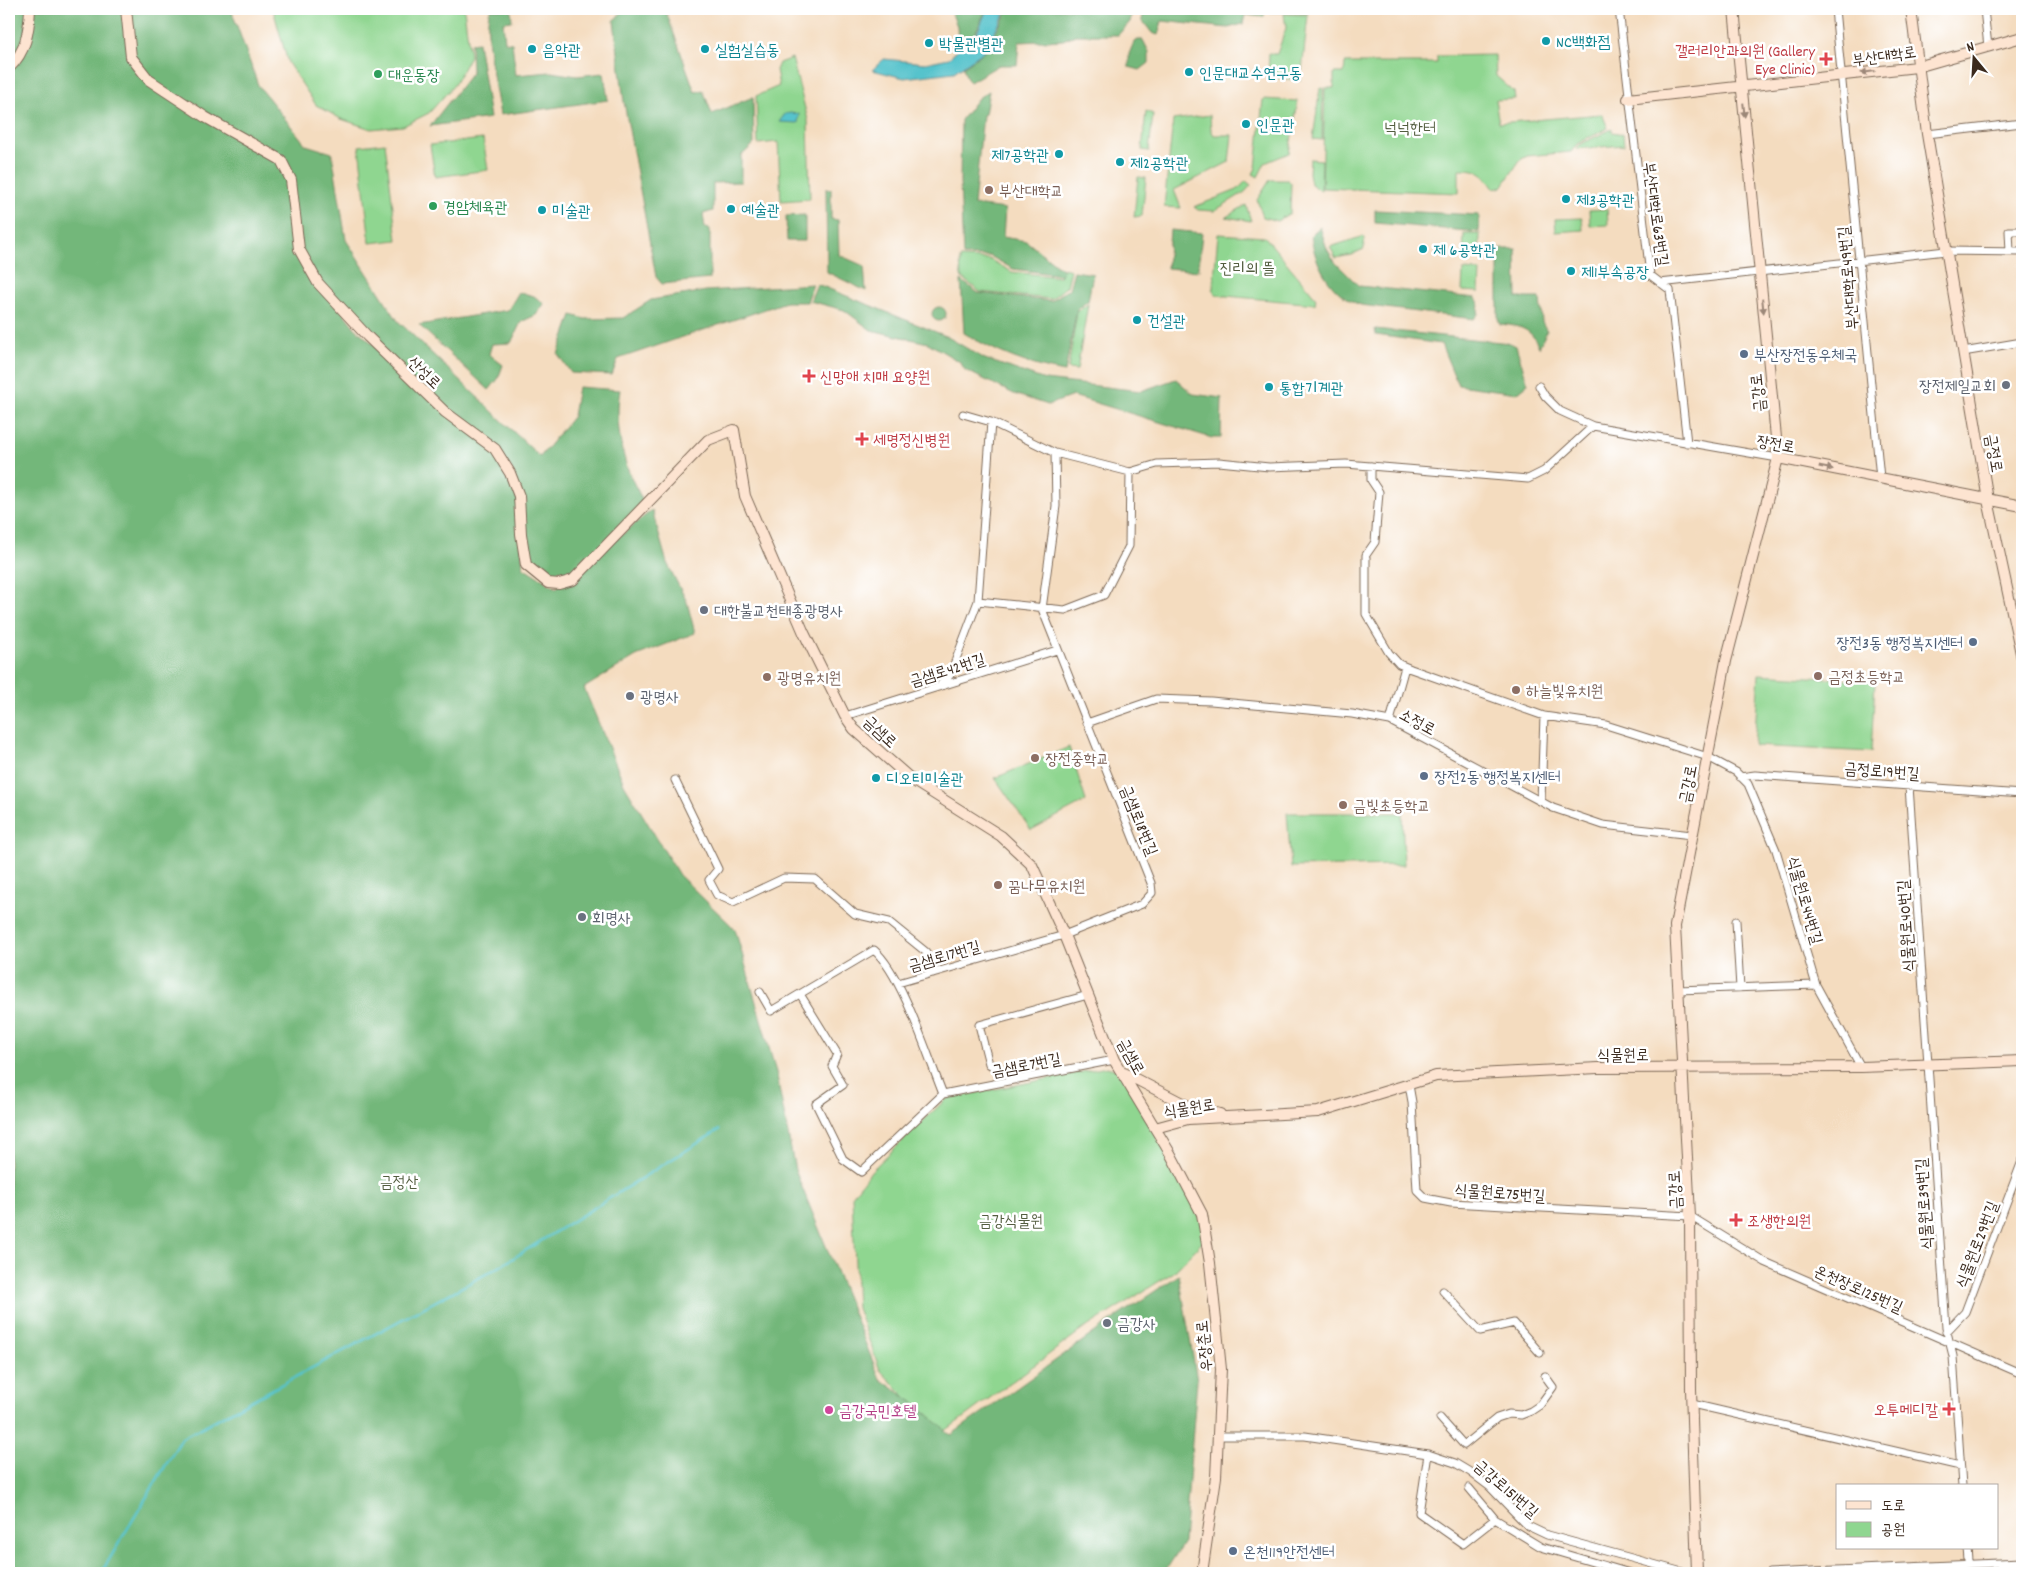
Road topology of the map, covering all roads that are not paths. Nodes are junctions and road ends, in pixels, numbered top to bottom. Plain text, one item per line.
1 (30, 9) edge
2 (126, 9) edge
3 (1619, 9) edge
4 (1734, 9) edge
5 (1835, 9) edge
6 (1911, 9) edge
7 (1984, 9) edge
8 (2022, 37) edge
9 (1988, 47) junction
10 (1917, 67) junction
11 (9, 68) edge
12 (1841, 75) junction
13 (1741, 86) junction
14 (1628, 99) junction
15 (2021, 126) edge
16 (1927, 134) junction
17 (2022, 231) edge
18 (1946, 252) junction
19 (2010, 252) junction
20 (2022, 252) edge
21 (1859, 261) junction
22 (1760, 272) junction
23 (1660, 283) junction
24 (2022, 342) edge
25 (1963, 352) junction
26 (1539, 386) dead end
27 (963, 414) dead end
28 (991, 422) junction
29 (1593, 426) junction
30 (734, 430) joint
31 (1688, 443) junction
32 (1055, 453) junction
33 (1778, 458) junction
34 (1371, 466) junction
35 (1130, 472) junction
36 (1880, 478) junction
37 (1988, 500) junction
38 (2022, 506) edge
39 (978, 601) junction
40 (1042, 609) junction
41 (1057, 650) junction
42 (2022, 658) edge
43 (1405, 667) junction
44 (940, 686) junction
45 (845, 716) junction
46 (1544, 716) junction
47 (1390, 720) junction
48 (1087, 723) junction
49 (1708, 757) junction
50 (1740, 776) junction
51 (675, 780) dead end
52 (1909, 786) junction
53 (2022, 794) edge
54 (1541, 801) junction
55 (1692, 835) junction
56 (1736, 921) dead end
57 (1064, 935) junction
58 (933, 973) junction
59 (898, 984) junction
60 (1816, 984) junction
61 (1740, 988) junction
62 (1678, 990) junction
63 (760, 992) dead end
64 (800, 994) junction
65 (1088, 995) junction
66 (1114, 1060) junction
67 (2022, 1060) edge
68 (1927, 1064) junction
69 (1861, 1067) junction
70 (1682, 1069) junction
71 (1121, 1072) junction
72 (1017, 1080) junction
73 (1409, 1085) junction
74 (943, 1094) junction
75 (1228, 1116) junction
76 (1155, 1128) junction
77 (2022, 1161) edge
78 (1690, 1216) junction
79 (1442, 1291) dead end
80 (1946, 1332) junction
81 (1949, 1342) junction
82 (1540, 1353) dead end
83 (2022, 1374) edge
84 (1545, 1376) dead end
85 (1692, 1404) junction
86 (1440, 1418) dead end
87 (1218, 1436) junction
88 (1428, 1454) junction
89 (1960, 1466) junction
90 (1962, 1484) edge
91 (1469, 1488) dead end
92 (1495, 1519) junction
93 (1967, 1550) edge
94 (2022, 1562) edge
95 (1969, 1565) junction
96 (1856, 1571) edge
97 (1889, 1571) edge
98 (1202, 1573) edge
99 (1630, 1573) edge
100 (1686, 1573) edge
101 (1697, 1573) edge
102 (1769, 1573) edge
103 (1969, 1573) edge

1 - 11 main road
2 - 30 main road, 산성로
3 - 14 street, 부산대학로63번길
4 - 13 main road, 금강로
5 - 12 street, 부산대학로49번길
6 - 10 main road, 금정로
7 - 9 street
8 - 9 main road, 부산대학로
9 - 10 main road, 부산대학로
10 -> 12 main road, 부산대학로
10 - 16 main road, 금정로
12 - 13 main road, 부산대학로
12 - 21 street, 부산대학로49번길
13 - 14 main road, 부산대학로
13 -> 22 main road, 금강로
14 - 23 street, 부산대학로63번길
15 - 16 street
16 - 18 main road, 금정로
17 - 19 street
18 - 19 street
18 - 21 street
18 - 25 main road, 금정로
19 - 20 street
21 - 22 street
21 - 36 street, 부산대학로49번길
22 - 23 street
22 -> 33 main road, 금강로
23 - 31 street, 부산대학로63번길
24 - 25 street
25 - 37 main road, 금정로
26 - 29 street, 장전로
27 - 28 street
28 - 32 street
28 - 39 street
29 - 31 street, 장전로
29 - 34 street
30 - 45 main road, 금샘로
31 - 33 street, 장전로
32 - 35 street
32 - 40 street, 금샘로18번길
33 -> 36 main road, 장전로
33 - 49 main road, 금강로
34 - 35 street
34 - 43 street
35 - 40 street
36 - 37 main road, 장전로
37 - 38 main road, 장전로
37 - 42 main road, 금정로
39 - 40 street
39 - 44 street
40 - 41 street, 금샘로18번길
41 - 44 street, 금샘로42번길
41 - 48 street, 금샘로18번길
43 - 46 street, 식물원로44번길
43 - 47 street
44 - 45 street, 금샘로42번길
45 - 57 main road, 금샘로
46 - 49 street, 식물원로44번길
46 - 54 street
47 - 48 street, 소정로
47 - 54 street, 소정로
48 - 57 street, 금샘로18번길
49 - 50 street, 식물원로44번길
49 - 55 main road, 금강로
50 - 52 street, 금정로19번길
50 - 60 street, 식물원로44번길
51 - 58 street
52 - 53 street, 금정로19번길
52 - 68 street, 식물원로40번길
54 - 55 street, 소정로
55 - 62 main road, 금강로
56 - 61 street
57 - 58 street, 금샘로17번길
57 - 65 main road, 금샘로
58 - 59 street, 금샘로17번길
59 - 64 street, 금샘로17번길
59 - 74 street
60 - 61 street
60 - 69 street, 식물원로44번길
61 - 62 street
62 - 70 main road, 금강로
63 - 64 street, 금샘로17번길
64 - 74 street
65 - 66 main road, 금샘로
65 - 72 street
66 - 71 main road, 금샘로
66 - 72 street, 금샘로7번길
67 - 68 main road, 식물원로
68 - 69 main road, 식물원로
68 - 80 street, 식물원로39번길
69 - 70 main road, 식물원로
70 - 73 main road, 식물원로
70 - 78 main road, 금강로
71 - 75 main road, 식물원로
71 - 76 main road, 금샘로
72 - 74 street, 금샘로7번길
73 - 75 main road, 식물원로
73 - 78 street, 식물원로75번길
75 - 76 main road, 식물원로
76 - 87 main road, 우장춘로
77 - 80 street, 식물원로29번길
78 - 81 street, 온천장로125번길
78 - 85 main road, 금강로
79 - 82 street
80 - 81 street, 식물원로39번길
81 - 83 street, 온천장로125번길
81 - 89 street, 식물원로39번길
84 - 86 street
85 - 89 street
85 - 101 main road, 금강로
87 - 88 street, 금강로151번길
87 - 98 main road, 우장춘로
88 - 92 street
88 - 100 street, 금강로151번길
89 - 90 street, 식물원로39번길
91 - 92 street
92 - 99 street
93 - 95 street
94 - 95 street
95 - 97 street
95 - 103 street
96 - 97 street
96 - 102 street

